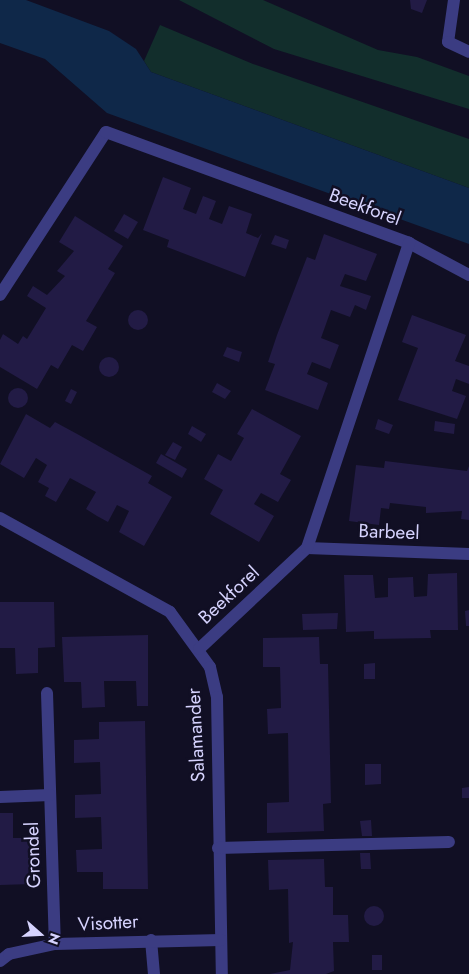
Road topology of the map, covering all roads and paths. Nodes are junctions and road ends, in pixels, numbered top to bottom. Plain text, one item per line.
1 (454, 0) edge
2 (469, 52) edge
3 (409, 243) junction
4 (469, 275) edge
5 (0, 295) edge
6 (0, 518) edge
7 (307, 548) junction
8 (469, 554) edge
9 (199, 649) junction
10 (47, 693) dead end
11 (50, 795) junction
12 (0, 797) edge
13 (449, 842) dead end
14 (218, 848) junction
15 (152, 940) junction
16 (221, 940) junction
17 (55, 944) junction
18 (0, 961) edge
19 (154, 974) edge
20 (222, 974) edge

1 - 2 street
3 - 4 street
3 - 5 street, Beekforel
3 - 7 street, Beekforel
6 - 9 street, Salamander
7 - 8 street, Barbeel
7 - 9 street, Beekforel
9 - 14 street, Salamander
10 - 11 street, Grondel
11 - 12 street, Grondel
11 - 17 street, Grondel
13 - 14 street
14 - 16 street, Salamander
15 - 16 street, Visotter
15 - 17 street, Visotter
15 - 19 street
16 - 20 street, Salamander
17 - 18 street, Visotter

